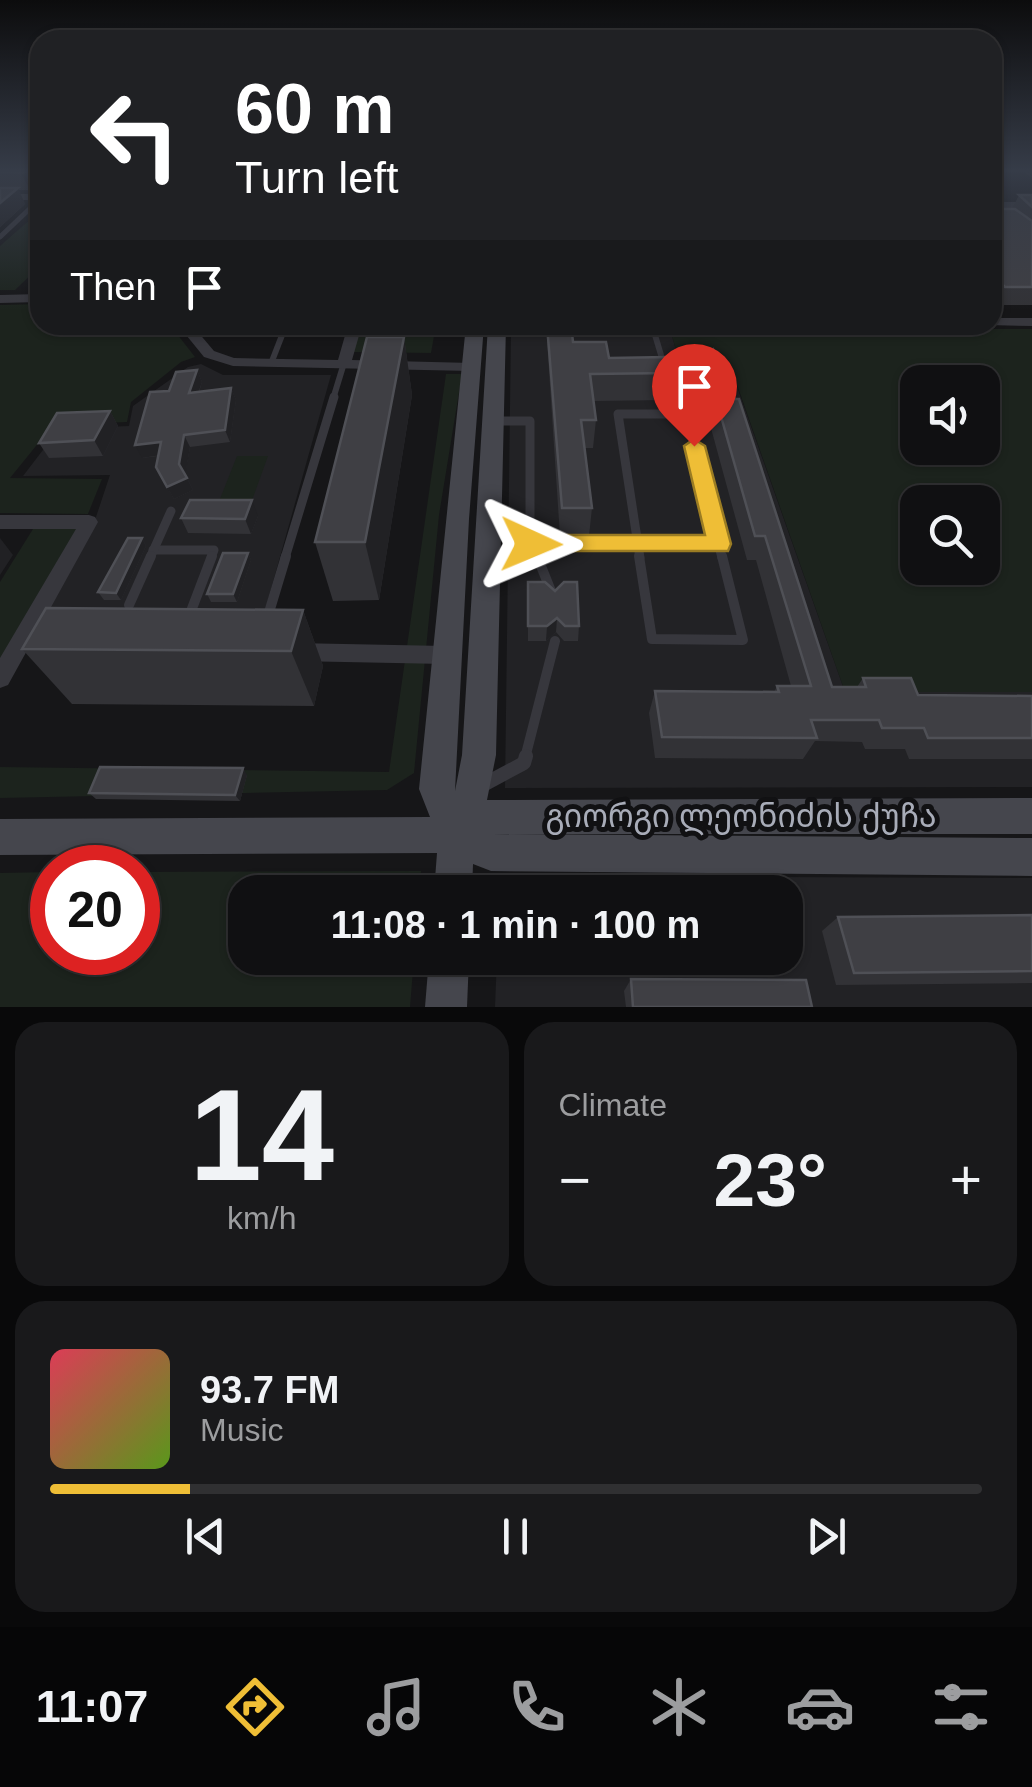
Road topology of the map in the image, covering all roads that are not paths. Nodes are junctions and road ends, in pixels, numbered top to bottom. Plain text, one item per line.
1 (22, 216) edge
2 (0, 237) edge
3 (0, 298) edge
4 (30, 298) edge
5 (1002, 322) edge
6 (1032, 322) edge
7 (193, 335) edge
8 (282, 335) edge
9 (352, 335) edge
10 (474, 335) edge
11 (497, 335) edge
12 (655, 335) edge
13 (272, 361) junction
14 (344, 363) junction
15 (472, 367) junction
16 (667, 374) edge
17 (493, 422) junction
18 (171, 511) dead end
19 (489, 520) junction
20 (0, 522) edge
21 (530, 528) junction
22 (531, 544) junction
23 (719, 544) junction
24 (638, 545) junction
25 (154, 550) junction
26 (554, 597) edge
27 (128, 606) edge
28 (183, 633) edge
29 (554, 641) dead end
30 (269, 643) joint
31 (445, 656) junction
32 (0, 678) edge
33 (473, 789) junction
34 (1032, 816) edge
35 (456, 835) junction
36 (0, 837) edge
37 (1032, 857) edge
38 (454, 875) edge
39 (448, 975) edge
40 (446, 1007) edge

1 - 2 lane
3 - 4 street
5 - 6 street
7 - 13 street
8 - 13 lane
9 - 14 street
10 - 15 main road
11 - 17 main road
12 - 16 lane
13 - 14 street
14 - 15 street
14 - 30 lane
15 - 31 main road
17 - 19 main road
17 - 21 lane
18 - 25 lane
19 - 21 lane
19 - 33 main road
20 - 32 street
21 - 22 lane
22 - 24 lane
22 - 26 lane
23 - 24 lane
23 - 24 lane
23 - 24 lane
25 - 27 lane
25 - 28 lane
29 - 33 lane
30 - 31 street
31 - 35 main road
33 - 35 main road
34 - 35 main road, გიორგი ლეონიძის ქუჩა
35 - 36 main road, გიორგი ლეონიძის ქუჩა
35 - 37 main road, გიორგი ლეონიძის ქუჩა
35 - 38 main road
39 - 40 main road

